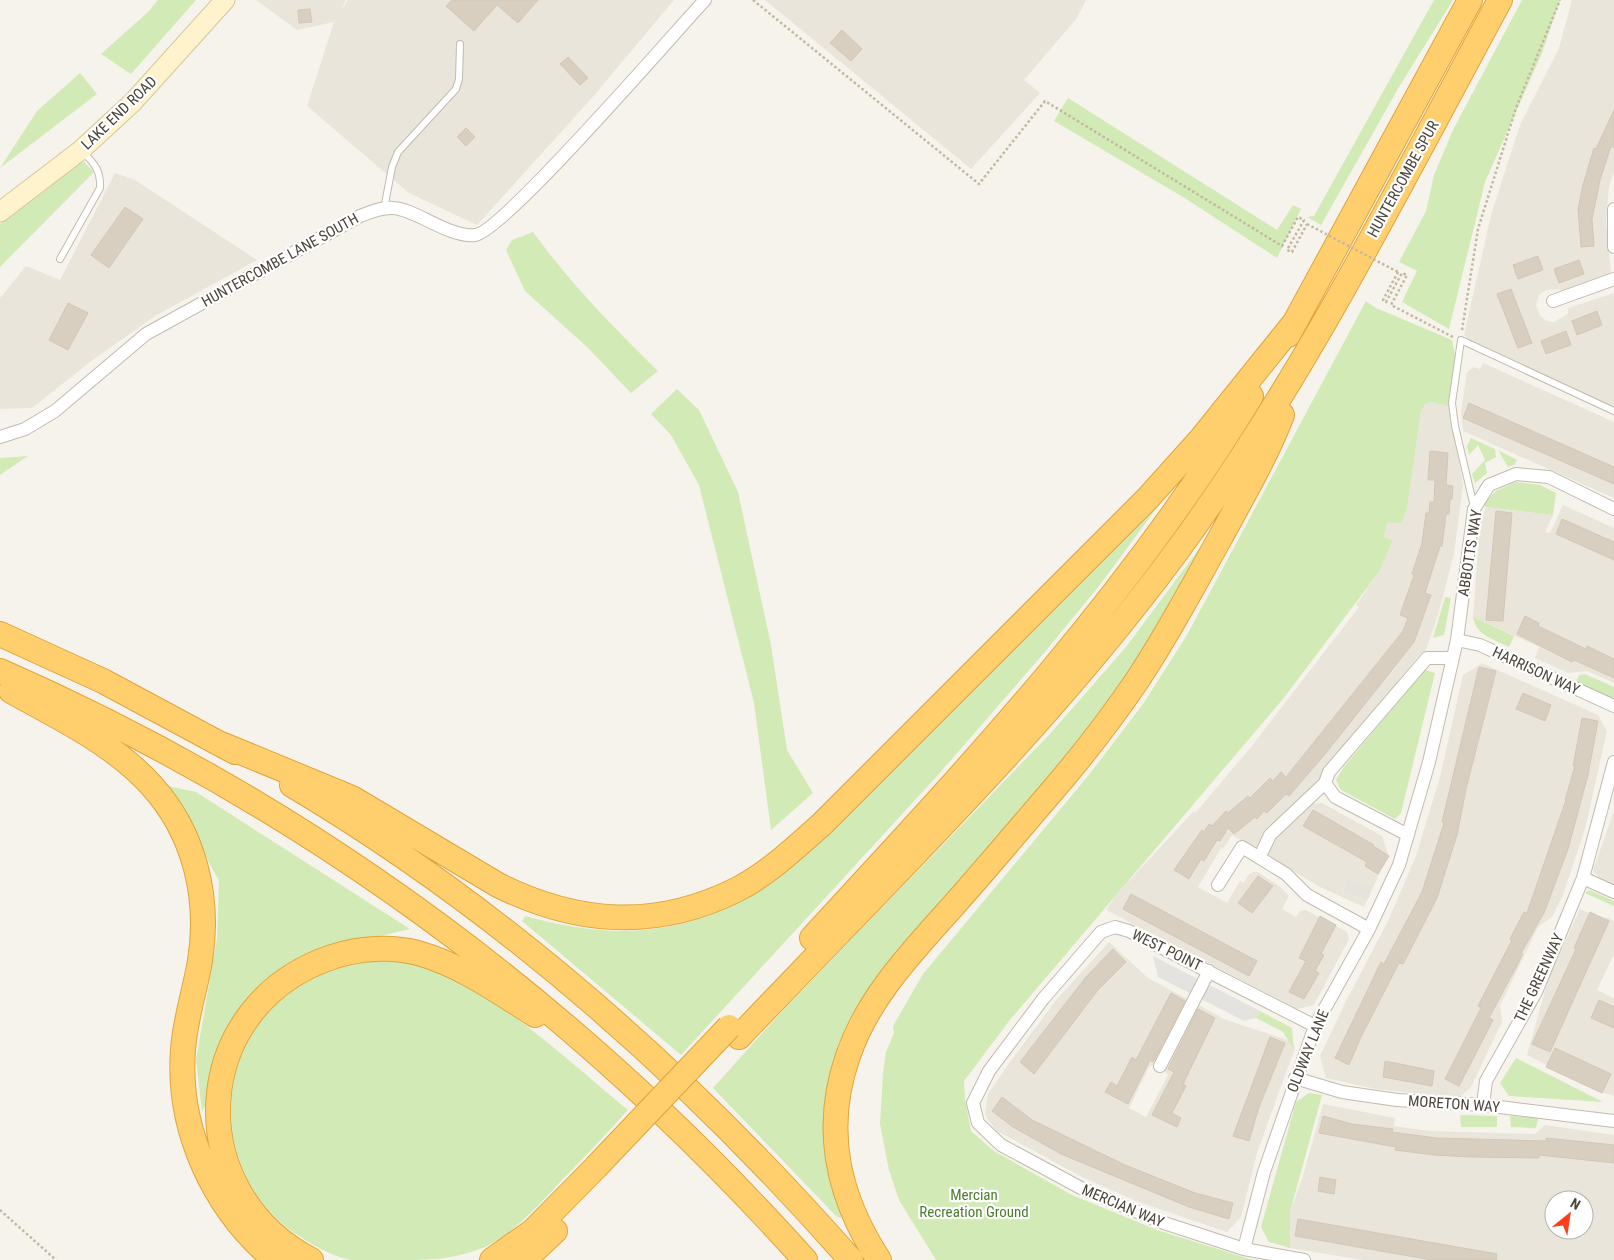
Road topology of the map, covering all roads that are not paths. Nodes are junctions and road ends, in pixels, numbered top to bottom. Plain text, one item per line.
1 (225, 0) edge
2 (705, 0) edge
3 (1470, 0) edge
4 (1500, 0) edge
5 (460, 44) dead end
6 (81, 150) junction
7 (384, 209) junction
8 (1614, 209) edge
9 (0, 212) edge
10 (1614, 247) edge
11 (60, 259) dead end
12 (1614, 279) edge
13 (1554, 301) dead end
14 (1296, 322) junction
15 (1304, 356) junction
16 (1614, 411) edge
17 (0, 437) edge
18 (1474, 509) junction
19 (1614, 510) edge
20 (0, 634) edge
21 (1457, 640) junction
22 (1452, 658) junction
23 (0, 671) edge
24 (0, 684) edge
25 (1614, 706) edge
26 (221, 744) junction
27 (1614, 762) edge
28 (1325, 783) junction
29 (1610, 795) edge
30 (1408, 835) junction
31 (1263, 850) dead end
32 (1583, 878) junction
33 (1218, 885) dead end
34 (1614, 892) edge
35 (1369, 928) junction
36 (1209, 971) junction
37 (1315, 1026) junction
38 (734, 1032) junction
39 (607, 1061) junction
40 (1160, 1066) dead end
41 (1295, 1078) junction
42 (973, 1103) joint
43 (1483, 1106) junction
44 (1614, 1121) edge
45 (601, 1172) junction
46 (1244, 1249) junction
47 (275, 1260) edge
48 (311, 1260) edge
49 (492, 1260) edge
50 (524, 1260) edge
51 (805, 1260) edge
52 (851, 1260) edge
53 (879, 1260) edge
54 (1304, 1260) edge

1 - 6 main road, LAKE END ROAD
2 - 7 street, HUNTERCOMBE LANE SOUTH
3 - 14 highway, HUNTERCOMBE SPUR
4 - 15 highway, HUNTERCOMBE SPUR
5 - 7 lane
6 - 9 main road, LAKE END ROAD
6 - 11 lane
7 - 17 street, HUNTERCOMBE LANE SOUTH
8 - 10 street
12 - 13 street
14 - 26 highway
14 - 38 highway
15 - 38 highway
15 - 53 highway
16 - 18 lane
18 - 19 street, ABBOTTS WAY
18 - 21 street, ABBOTTS WAY
20 - 26 highway
21 - 22 street, OLDWAY LANE
21 - 25 street, HARRISON WAY
22 - 28 street
22 - 30 street, OLDWAY LANE
23 - 39 highway
24 - 47 highway
26 - 52 highway
27 - 29 street, THE GREENWAY
28 - 30 street
28 - 31 street
29 - 32 street, THE GREENWAY
30 - 35 street, OLDWAY LANE
32 - 34 street
32 - 43 street, THE GREENWAY
33 - 35 street
35 - 37 street, OLDWAY LANE
36 - 37 street, WEST POINT
36 - 40 street
36 - 42 street, WEST POINT
37 - 41 street, OLDWAY LANE
38 - 45 highway
39 - 48 highway
39 - 51 highway
41 - 43 street, MORETON WAY
41 - 46 street, OLDWAY LANE
42 - 46 street, MERCIAN WAY
43 - 44 street, MORETON WAY
45 - 49 highway
45 - 50 highway
46 - 54 street, MERCIAN WAY

